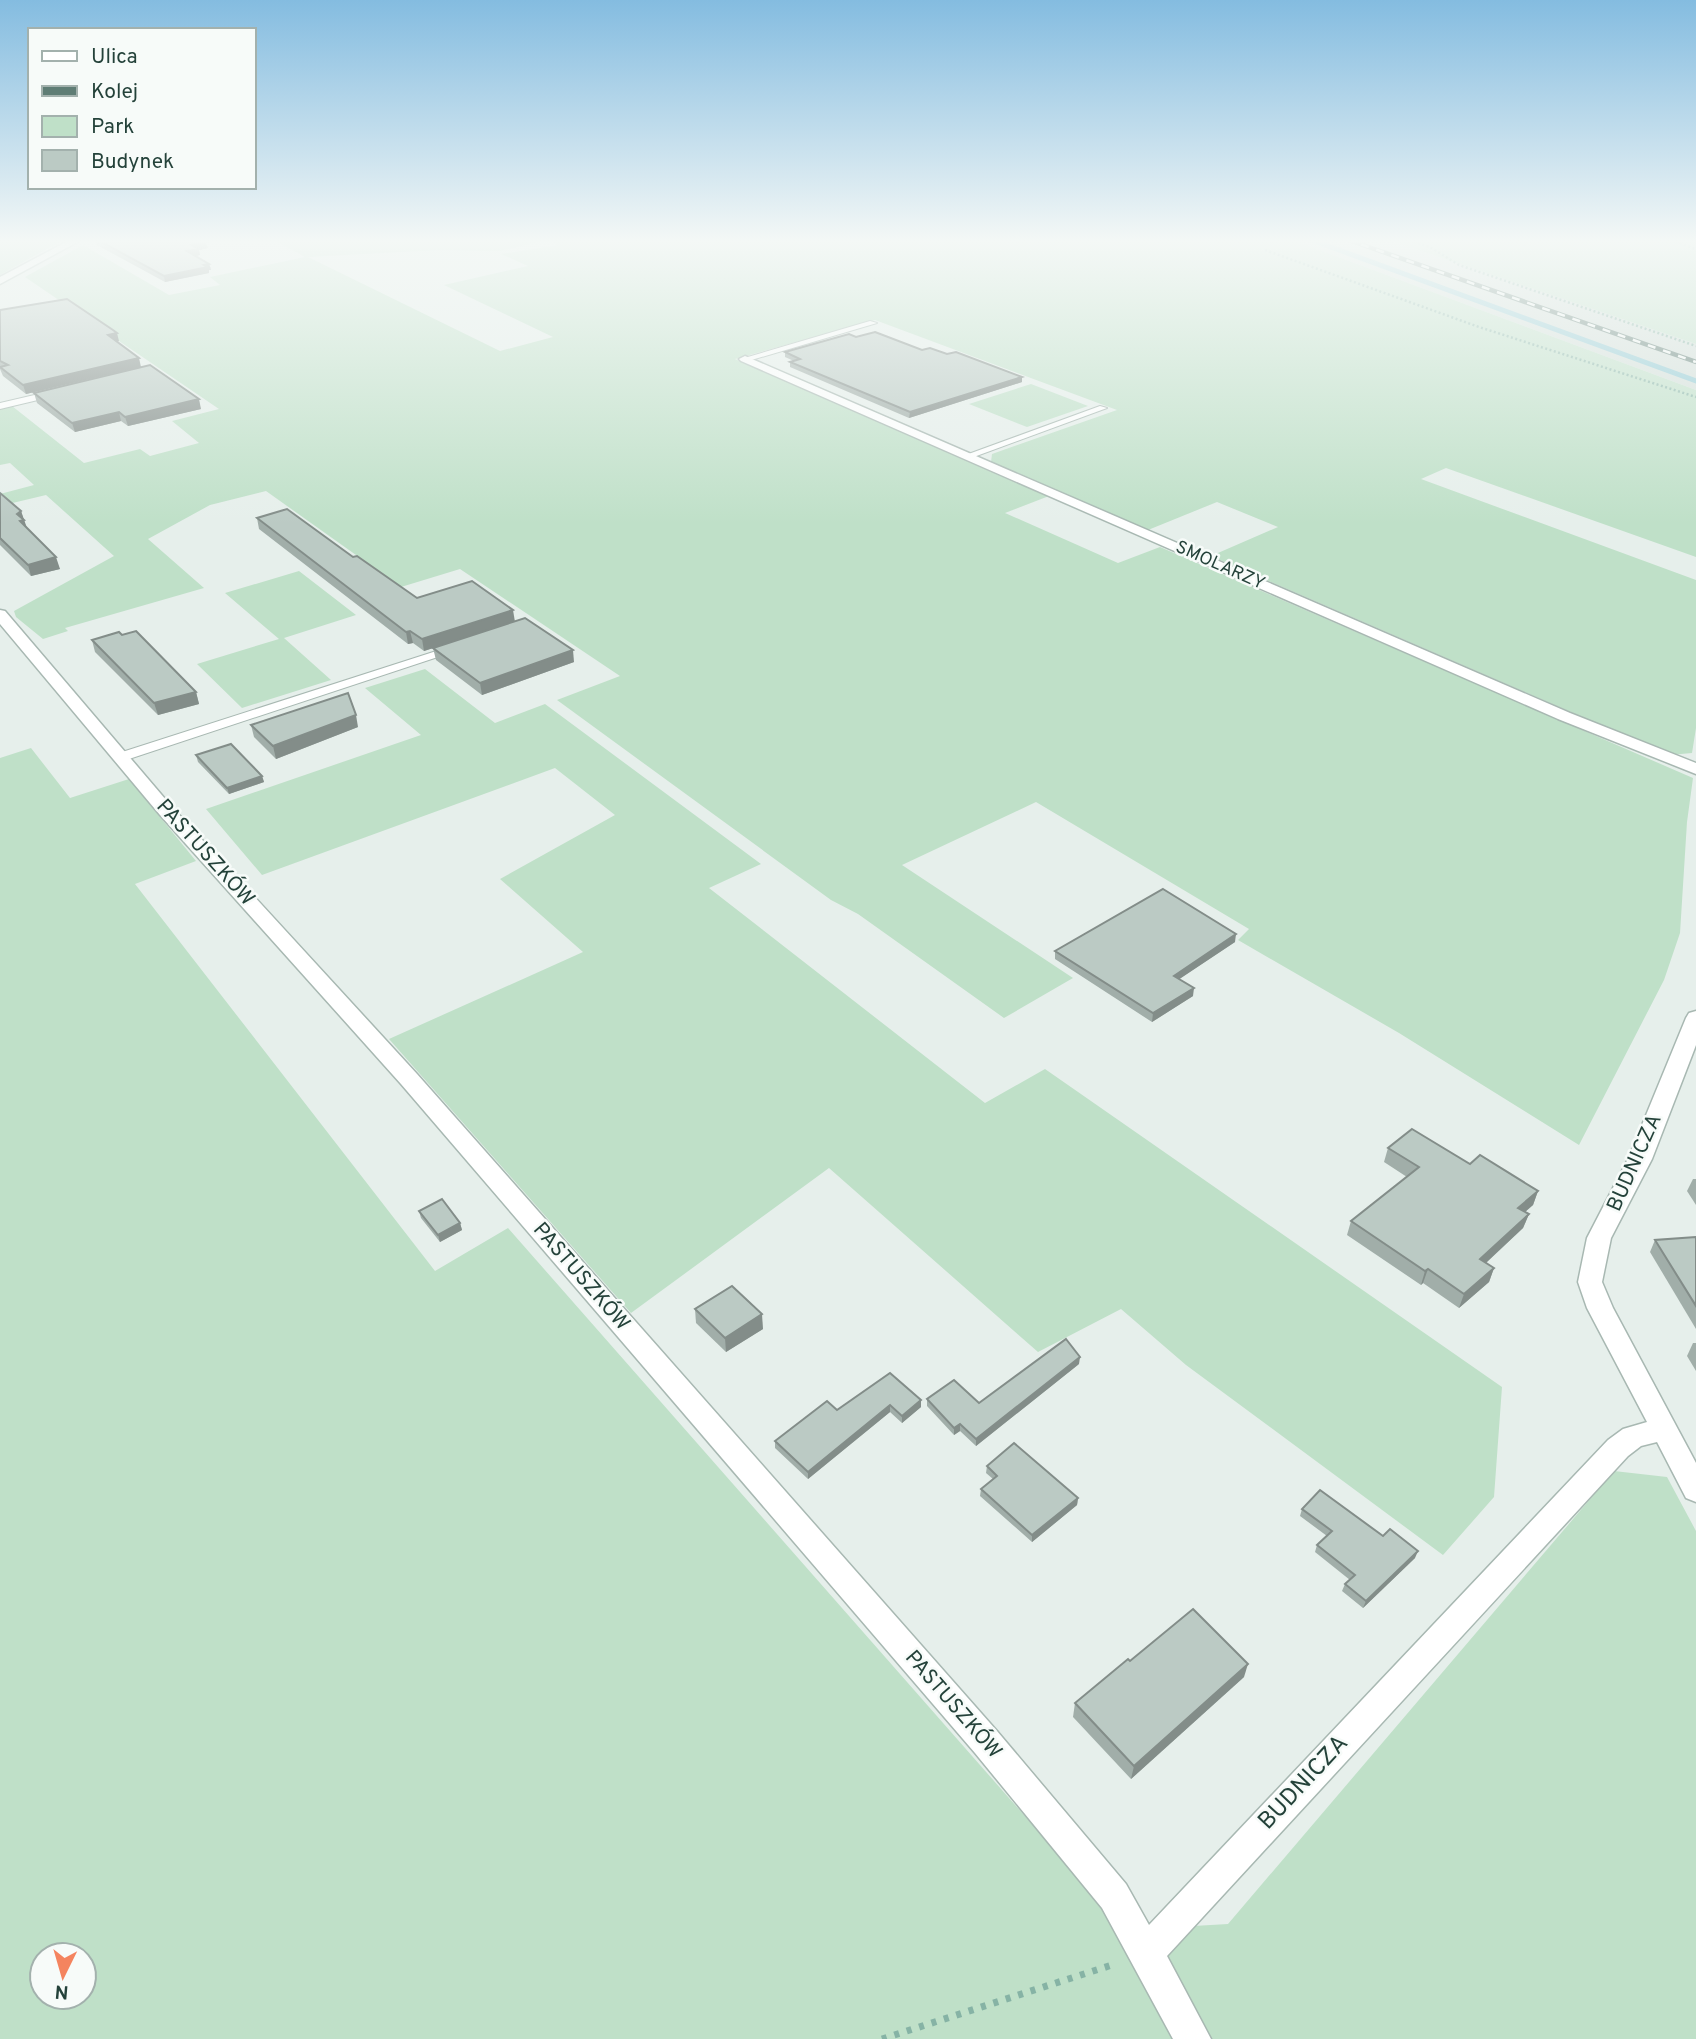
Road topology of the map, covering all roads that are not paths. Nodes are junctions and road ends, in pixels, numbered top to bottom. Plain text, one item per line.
1 (833, 334) edge
2 (745, 359) joint
3 (72, 389) edge
4 (0, 406) edge
5 (1103, 408) dead end
6 (968, 456) junction
7 (0, 614) edge
8 (463, 645) edge
9 (121, 757) junction
10 (1696, 769) edge
11 (1696, 1018) edge
12 (1664, 1429) junction
13 (1696, 1490) edge
14 (1145, 1954) junction
15 (1193, 2039) edge

1 - 2 lane
2 - 6 street, SMOLARZY
3 - 4 lane
5 - 6 lane
6 - 10 street, SMOLARZY
7 - 9 street, PASTUSZKÓW
8 - 9 lane
9 - 14 street, PASTUSZKÓW
11 - 12 street, BUDNICZA
12 - 13 street, BUDNICZA
12 - 14 street, BUDNICZA
14 - 15 street, PASTUSZKÓW

